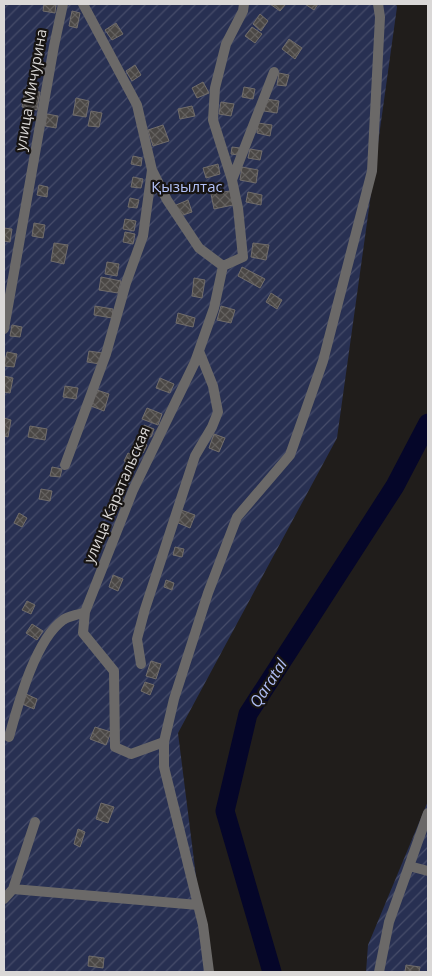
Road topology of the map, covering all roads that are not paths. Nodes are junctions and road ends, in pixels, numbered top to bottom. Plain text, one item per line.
1 (63, 4) edge
2 (83, 4) edge
3 (244, 4) edge
4 (378, 4) edge
5 (274, 72) dead end
6 (152, 170) junction
7 (232, 180) junction
8 (223, 266) junction
9 (4, 322) edge
10 (199, 351) junction
11 (65, 465) dead end
12 (84, 612) junction
13 (141, 664) dead end
14 (9, 737) dead end
15 (164, 742) junction
16 (428, 813) edge
17 (35, 822) dead end
18 (408, 866) junction
19 (428, 870) edge
20 (13, 889) junction
21 (4, 899) edge
22 (198, 905) junction
23 (209, 972) edge
24 (379, 972) edge

1 - 9 street, улица Мичурина
2 - 6 street
3 - 7 street
4 - 15 street
5 - 7 street
6 - 8 street
6 - 11 street
7 - 8 street
8 - 10 street, улица Каратальская
10 - 12 street, улица Каратальская
10 - 13 street
12 - 14 street
12 - 15 street
15 - 22 street
16 - 18 street
17 - 20 street
18 - 19 street
18 - 24 street
20 - 21 street
20 - 22 street
22 - 23 street

